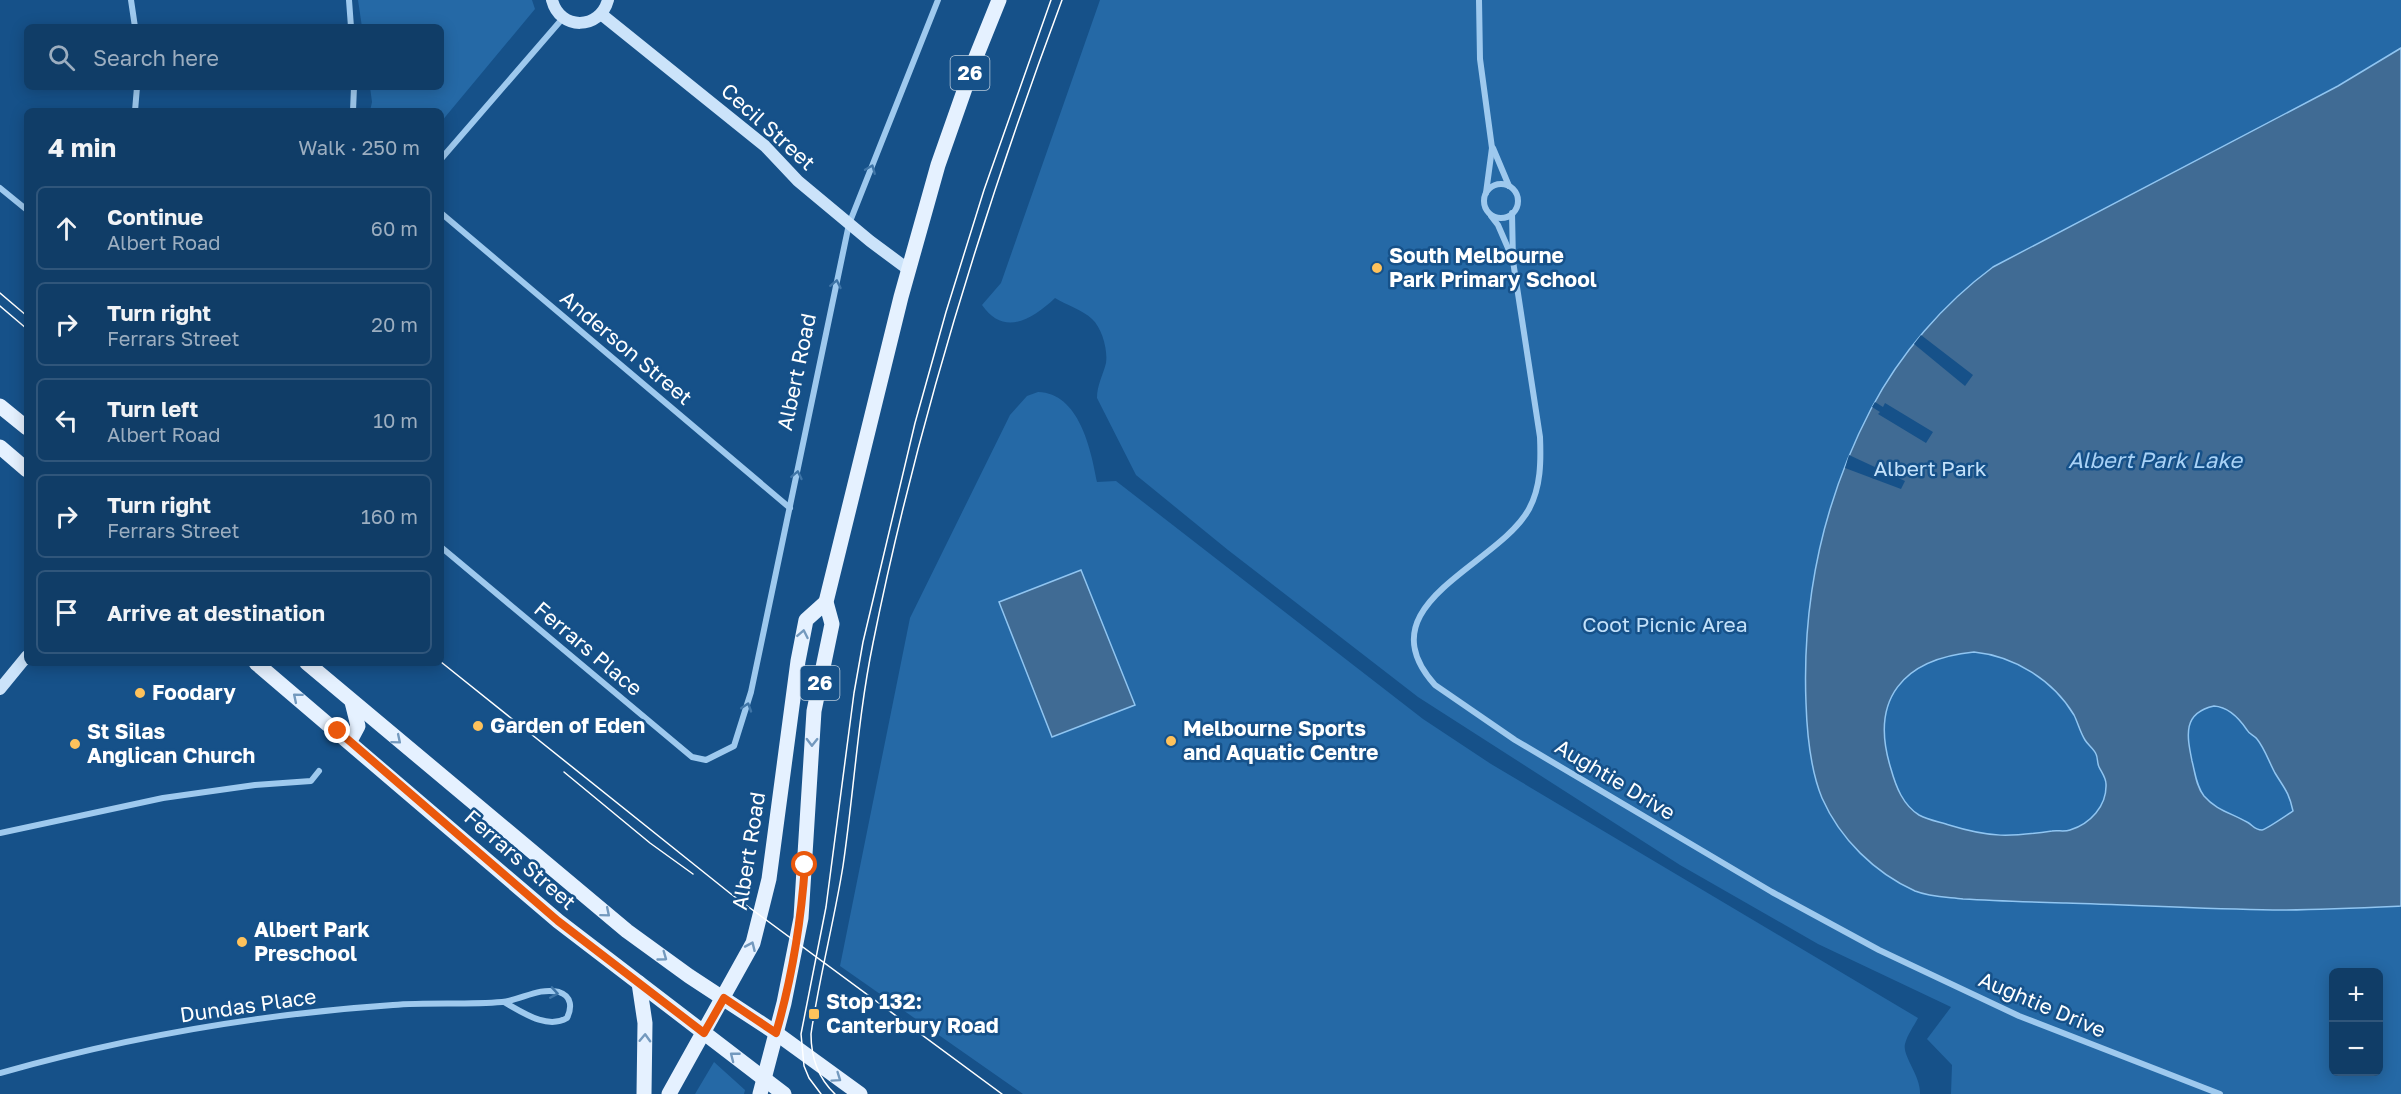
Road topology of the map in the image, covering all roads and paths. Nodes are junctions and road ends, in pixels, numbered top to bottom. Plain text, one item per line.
1 (131, 0) edge
2 (349, 0) edge
3 (552, 0) edge
4 (608, 0) edge
5 (938, 0) edge
6 (999, 0) edge
7 (1479, 0) edge
8 (602, 14) junction
9 (563, 18) junction
10 (135, 24) edge
11 (351, 24) edge
12 (137, 90) edge
13 (354, 90) edge
14 (135, 108) edge
15 (352, 108) edge
16 (1492, 148) junction
17 (444, 156) edge
18 (1509, 186) junction
19 (0, 188) edge
20 (1486, 193) junction
21 (24, 208) edge
22 (1489, 213) junction
23 (1512, 213) junction
24 (444, 216) edge
25 (849, 224) junction
26 (1513, 261) junction
27 (909, 270) junction
28 (0, 406) edge
29 (24, 426) edge
30 (0, 447) edge
31 (24, 467) edge
32 (790, 508) junction
33 (444, 550) edge
34 (826, 602) junction
35 (24, 660) edge
36 (260, 666) edge
37 (310, 666) edge
38 (0, 689) edge
39 (352, 702) junction
40 (350, 741) junction
41 (719, 755) joint
42 (319, 771) dead end
43 (0, 833) edge
44 (639, 983) junction
45 (724, 998) junction
46 (504, 1002) junction
47 (704, 1033) junction
48 (776, 1033) junction
49 (0, 1073) edge
50 (762, 1087) edge
51 (644, 1094) edge
52 (669, 1094) edge
53 (784, 1094) edge
54 (860, 1094) edge
55 (2220, 1094) edge

1 - 10 street
2 - 11 street
3 - 9 street
4 - 8 street
25 -> 5 street, Albert Road
6 - 27 main road, 26
7 - 16 street
8 - 9 street
8 - 25 street, Cecil Street
9 - 17 street
12 - 14 street
13 - 15 street
16 - 18 street
16 - 20 street
18 - 20 street
18 - 23 street
19 - 21 street
20 - 22 street
22 - 23 street
22 - 26 street, Aughtie Drive
23 - 26 street, Aughtie Drive
24 - 32 street, Anderson Street
25 - 27 street, Cecil Street
32 -> 25 street, Albert Road
26 - 55 street, Aughtie Drive
27 - 34 main road, 26
28 - 29 main road
30 - 31 main road
41 -> 32 street, Albert Road
33 - 41 street, Ferrars Place
45 -> 34 main road, Albert Road / 26
34 -> 48 main road, 26
35 - 38 street
40 -> 36 main road, Ferrars Street
37 - 39 main road, Ferrars Street
39 - 40 main road
39 -> 45 main road, Ferrars Street
40 - 44 main road, Ferrars Street
42 - 43 street
44 - 47 main road, Ferrars Street
51 -> 44 main road
45 - 47 main road, Albert Road / 26
45 - 48 main road, Ferrars Street
46 -> 46 street, Dundas Place
46 - 49 street, Dundas Place
50 -> 47 main road, Ferrars Street
47 - 52 main road, 26
48 - 50 main road, 26
48 -> 54 main road, Ferrars Street
50 - 53 main road, Ferrars Street

